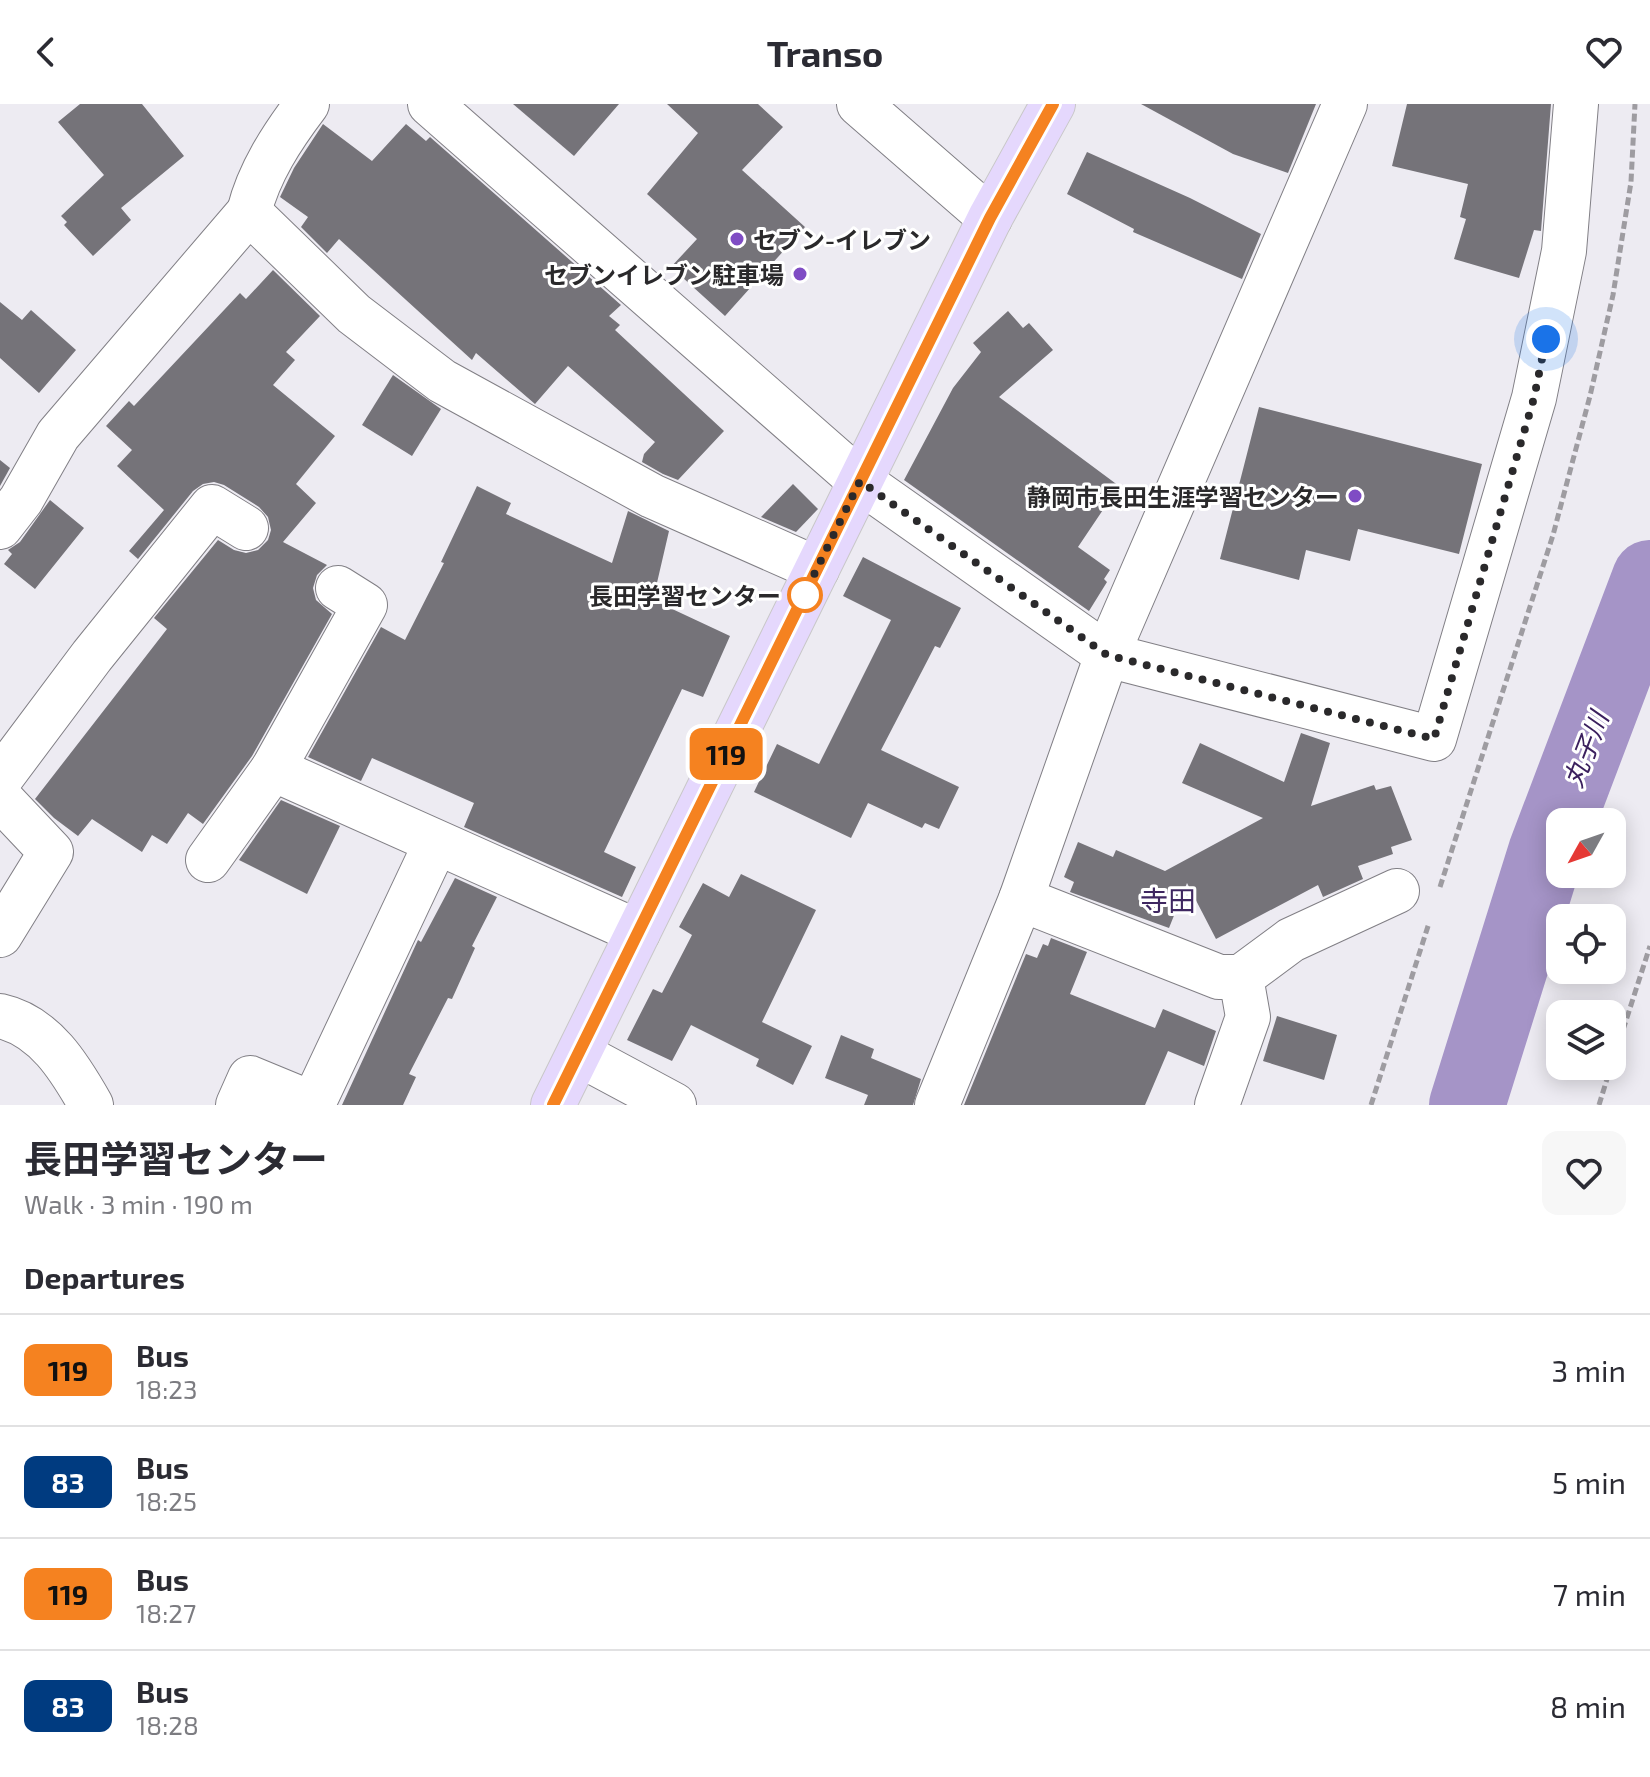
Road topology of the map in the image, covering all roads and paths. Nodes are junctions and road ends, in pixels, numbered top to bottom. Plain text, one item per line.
1 (307, 104) edge
2 (430, 104) edge
3 (859, 104) edge
4 (1053, 104) edge
5 (1345, 104) edge
6 (1576, 104) edge
7 (249, 212) junction
8 (990, 218) junction
9 (860, 481) junction
10 (0, 527) edge
11 (246, 528) dead end
12 (817, 569) junction
13 (338, 588) dead end
14 (1107, 655) junction
15 (273, 769) junction
16 (0, 779) edge
17 (0, 798) edge
18 (436, 843) junction
19 (208, 860) dead end
20 (1397, 891) dead end
21 (1021, 899) junction
22 (638, 932) junction
23 (0, 935) edge
24 (1650, 946) edge
25 (1241, 977) junction
26 (0, 1016) edge
27 (1626, 1021) edge
28 (579, 1054) junction
29 (1607, 1080) edge
30 (91, 1105) edge
31 (238, 1105) edge
32 (553, 1105) edge
33 (674, 1105) edge
34 (937, 1105) edge
35 (1217, 1105) edge
36 (1599, 1105) edge

1 - 7 street
2 - 9 street
3 - 8 street
4 - 8 main road
5 - 14 street
6 - 14 street
7 - 10 street
7 - 12 street
8 - 9 main road
9 - 12 main road
9 - 14 street
11 - 16 street
12 - 22 main road
13 - 15 street
14 - 21 street
15 - 18 street
15 - 19 street
17 - 23 street
18 - 22 street
18 - 31 street
20 - 25 street
21 - 25 street
21 - 34 street
22 - 28 main road
24 - 27 path
25 - 35 street
26 - 30 street
28 - 32 main road
28 - 33 street
29 - 36 path

